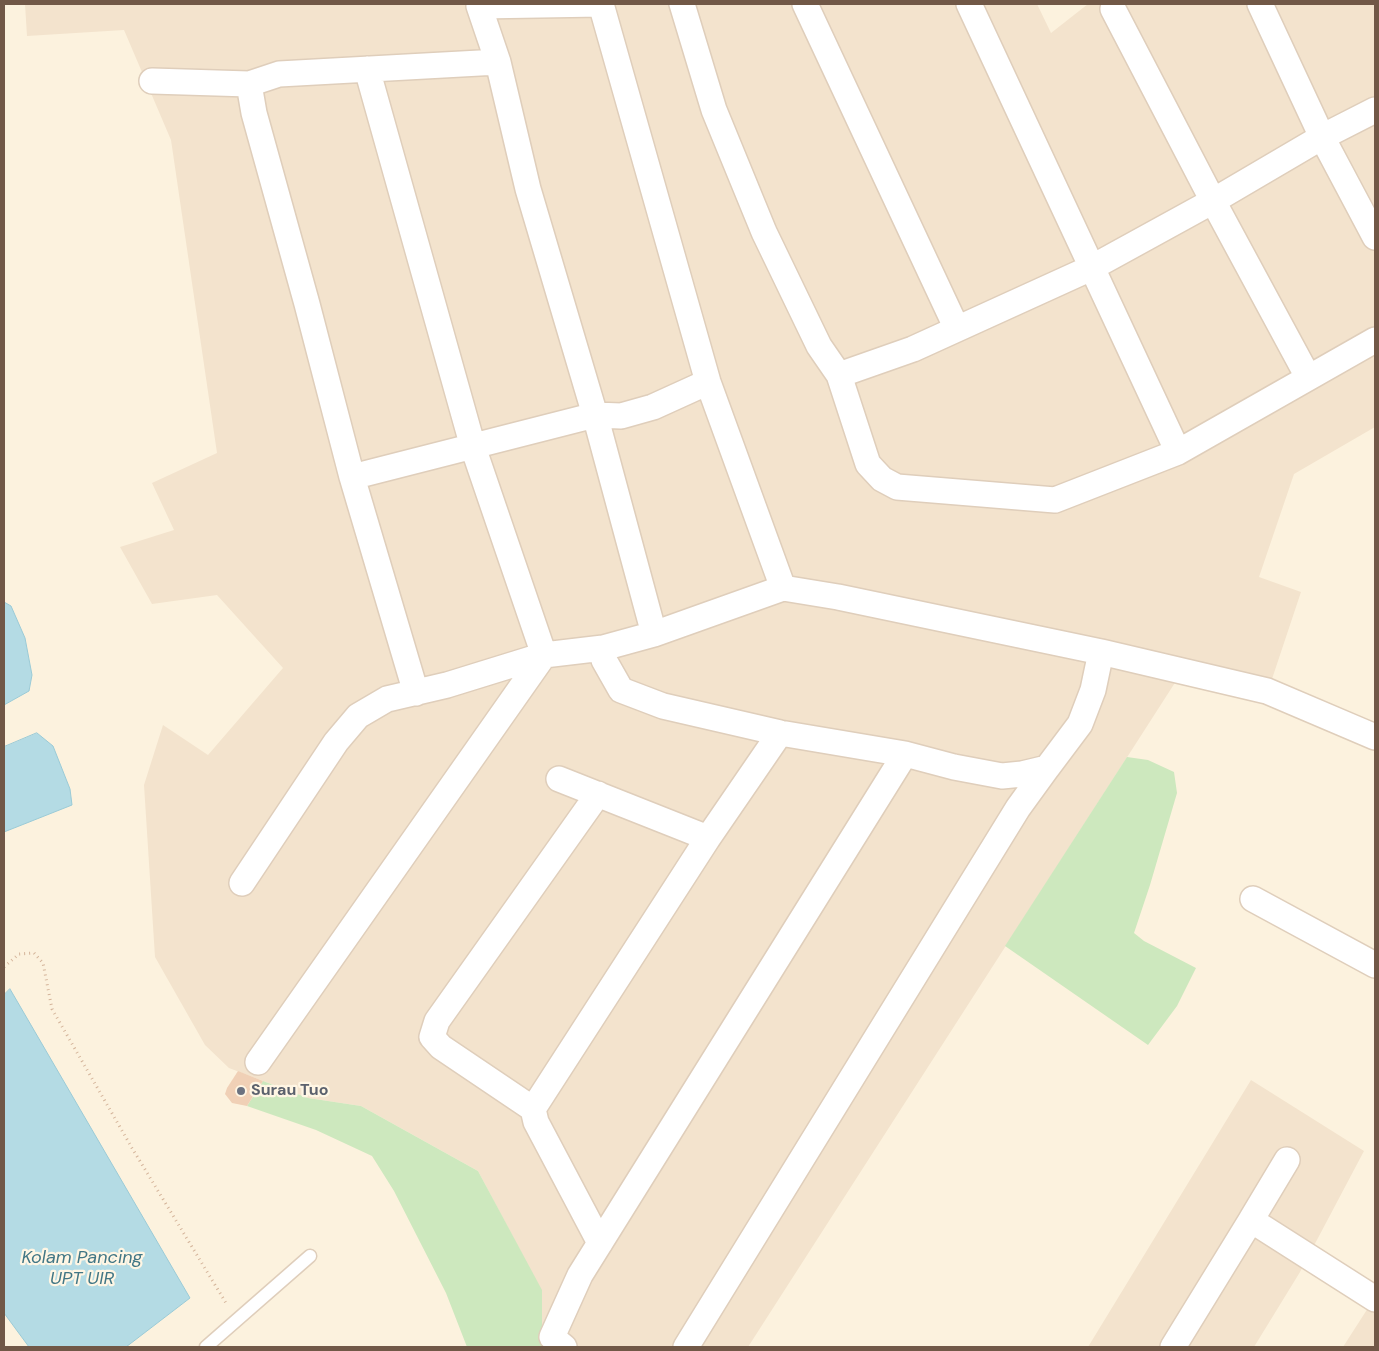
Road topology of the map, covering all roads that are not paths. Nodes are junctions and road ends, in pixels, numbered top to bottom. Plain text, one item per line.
1 (682, 4) edge
2 (805, 4) edge
3 (969, 4) edge
4 (1260, 4) edge
5 (1114, 9) dead end
6 (498, 62) junction
7 (367, 69) junction
8 (152, 81) dead end
9 (249, 84) junction
10 (1375, 110) edge
11 (1322, 138) junction
12 (1214, 201) junction
13 (1375, 237) edge
14 (1091, 268) junction
15 (957, 329) junction
16 (1375, 340) edge
17 (839, 375) junction
18 (1308, 377) junction
19 (708, 382) junction
20 (596, 415) junction
21 (474, 447) junction
22 (1178, 452) junction
23 (352, 477) junction
24 (783, 588) junction
25 (654, 634) junction
26 (603, 648) junction
27 (1101, 652) junction
28 (544, 655) junction
29 (416, 693) junction
30 (780, 733) junction
31 (1375, 737) edge
32 (905, 754) junction
33 (1047, 768) junction
34 (559, 780) dead end
35 (598, 794) junction
36 (708, 838) junction
37 (242, 883) dead end
38 (1253, 899) dead end
39 (1375, 965) edge
40 (258, 1062) dead end
41 (533, 1109) junction
42 (1287, 1160) dead end
43 (1251, 1220) junction
44 (600, 1243) junction
45 (310, 1256) dead end
46 (1375, 1299) edge
47 (206, 1347) edge
48 (564, 1347) edge
49 (686, 1347) edge
50 (1173, 1347) edge

1 - 17 street
2 - 15 street
3 - 14 street
4 - 11 street
5 - 12 street
6 - 7 street
6 - 19 street
6 - 20 street
7 - 9 street
7 - 21 street
8 - 9 street
9 - 23 street
10 - 11 street
11 - 12 street
11 - 13 street
12 - 14 street
12 - 18 street
14 - 15 street
14 - 22 street
15 - 17 street
16 - 18 street
17 - 22 street
18 - 22 street
19 - 20 street
19 - 24 street
20 - 21 street
20 - 25 street
21 - 23 street
21 - 28 street
23 - 29 street
24 - 25 street
24 - 27 street
25 - 26 street
26 - 28 street
26 - 30 street
27 - 31 street
27 - 33 street
28 - 29 street
28 - 40 street
29 - 37 street
30 - 32 street
30 - 36 street
32 - 33 street
32 - 44 street
33 - 49 street
34 - 35 street
35 - 36 street
35 - 41 street
36 - 41 street
38 - 39 street
41 - 44 street
42 - 43 street
43 - 46 street
43 - 50 street
44 - 48 street
45 - 47 lane

